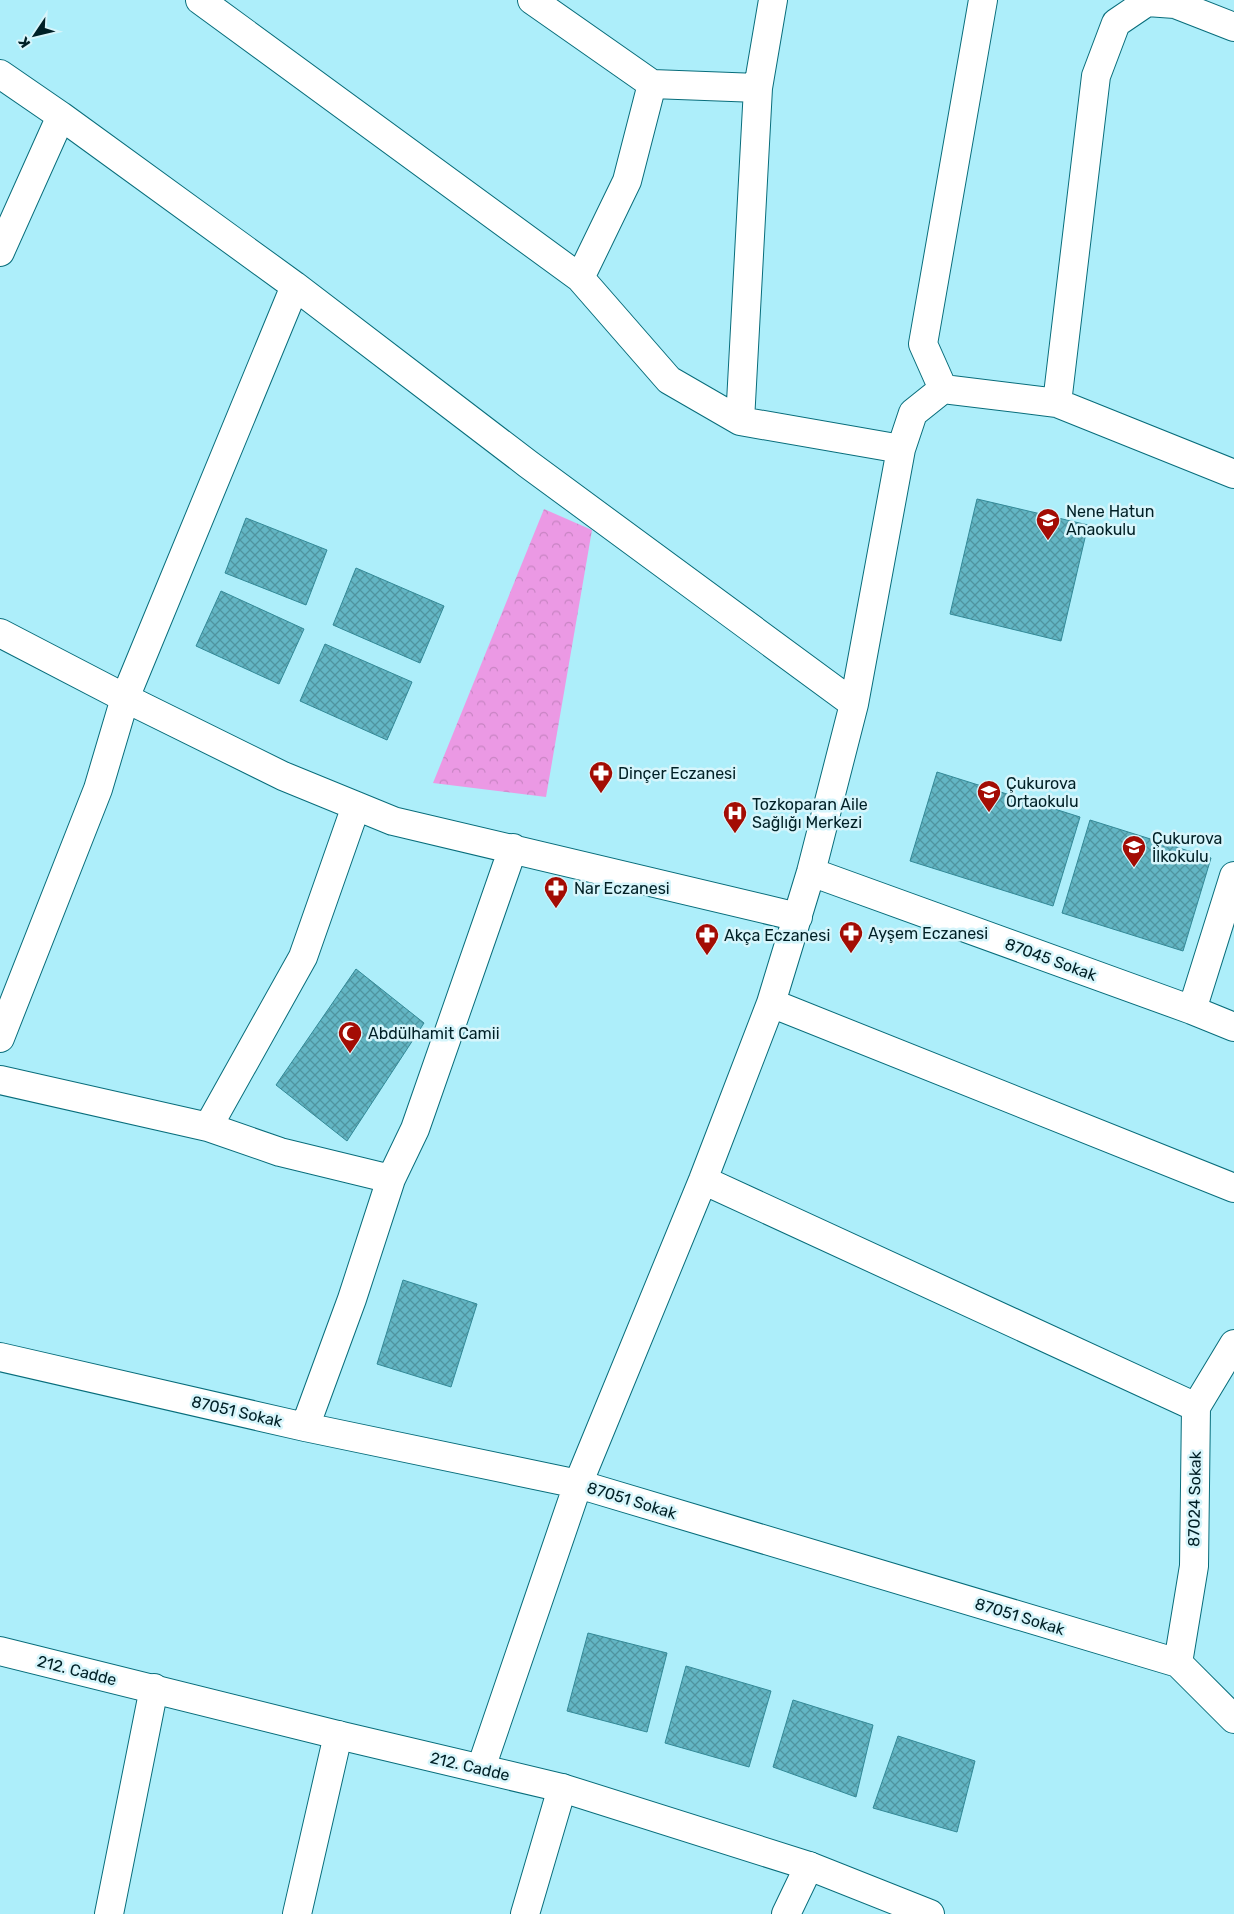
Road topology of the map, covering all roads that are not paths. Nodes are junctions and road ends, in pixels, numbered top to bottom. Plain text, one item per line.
1 (200, 0) edge
2 (532, 0) edge
3 (773, 0) edge
4 (983, 0) edge
5 (1175, 2) edge
6 (1234, 27) edge
7 (0, 74) edge
8 (652, 84) junction
9 (758, 88) junction
10 (61, 116) junction
11 (0, 252) edge
12 (580, 278) junction
13 (295, 286) junction
14 (943, 389) junction
15 (1057, 403) junction
16 (740, 421) junction
17 (901, 449) junction
18 (1234, 474) edge
19 (0, 633) edge
20 (125, 698) junction
21 (854, 704) junction
22 (356, 806) junction
23 (513, 848) junction
24 (811, 872) junction
25 (1234, 876) edge
26 (798, 917) junction
27 (771, 1003) junction
28 (1192, 1010) junction
29 (1234, 1027) edge
30 (0, 1038) edge
31 (0, 1080) edge
32 (208, 1127) junction
33 (391, 1179) junction
34 (703, 1180) junction
35 (1234, 1188) edge
36 (1234, 1344) edge
37 (0, 1357) edge
38 (1196, 1407) junction
39 (305, 1427) junction
40 (578, 1484) junction
41 (0, 1651) edge
42 (1178, 1663) junction
43 (154, 1688) junction
44 (1234, 1719) edge
45 (338, 1736) junction
46 (480, 1768) junction
47 (562, 1788) junction
48 (809, 1866) junction
49 (109, 1914) edge
50 (297, 1914) edge
51 (525, 1914) edge
52 (786, 1914) edge
53 (930, 1914) edge

1 - 12 street
2 - 8 street
3 - 9 street
4 - 14 street
5 - 6 street
5 - 15 street
7 - 10 street
8 - 9 street
8 - 12 street
9 - 16 street
10 - 11 street
10 - 13 street
12 - 16 street
13 - 20 street
13 - 21 street
14 - 15 street
14 - 17 street
15 - 18 street
16 - 17 street
17 - 21 street
19 - 20 street
20 - 22 street
20 - 30 street
21 - 24 street
22 - 23 street
22 - 32 street
23 - 26 street
23 - 33 street
24 - 26 street
24 - 28 street, 87045 Sokak
25 - 28 street
26 - 27 street
27 - 34 street
27 - 35 street
28 - 29 street, 87045 Sokak
31 - 32 street
32 - 33 street
33 - 39 street
34 - 38 street
34 - 40 street
36 - 38 street
37 - 39 street, 87051 Sokak
38 - 42 street, 87024 Sokak
39 - 40 street, 87051 Sokak
40 - 42 street, 87051 Sokak
40 - 46 street
41 - 43 street, 212. Cadde
42 - 44 street, 87051 Sokak
43 - 45 street, 212. Cadde
43 - 49 street
45 - 46 street, 212. Cadde
45 - 50 street
46 - 47 street, 212. Cadde
47 - 48 street, 212. Cadde
47 - 51 street
48 - 52 street
48 - 53 street, 212. Cadde

